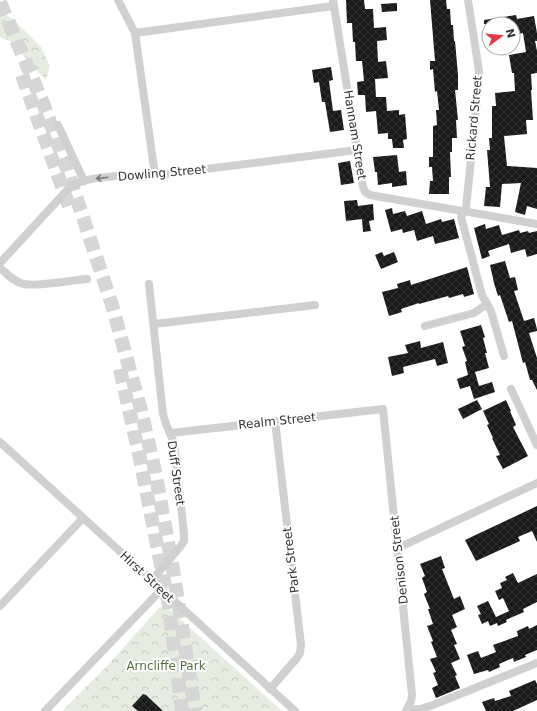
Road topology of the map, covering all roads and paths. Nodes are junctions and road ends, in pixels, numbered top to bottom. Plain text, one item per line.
1 (118, 0) edge
2 (468, 0) edge
3 (333, 3) edge
4 (135, 33) junction
5 (58, 125) dead end
6 (358, 150) junction
7 (154, 175) junction
8 (84, 181) junction
9 (464, 211) junction
10 (537, 224) edge
11 (1, 259) edge
12 (0, 268) edge
13 (87, 279) dead end
14 (150, 284) dead end
15 (487, 304) junction
16 (315, 305) dead end
17 (154, 324) junction
18 (425, 326) dead end
19 (504, 356) dead end
20 (511, 389) dead end
21 (383, 408) joint
22 (275, 421) junction
23 (170, 433) junction
24 (0, 443) edge
25 (537, 445) edge
26 (537, 483) edge
27 (84, 518) junction
28 (398, 548) junction
29 (151, 581) junction
30 (161, 590) junction
31 (0, 606) edge
32 (537, 663) edge
33 (270, 689) junction
34 (407, 710) edge
35 (45, 711) edge
36 (295, 711) edge

1 - 4 street
2 - 9 street, Rickard Street
3 - 4 street
3 - 6 street, Hannam Street
4 - 7 street
5 - 8 street
6 - 7 street, Dowling Street
6 - 9 street, Hannam Street
7 -> 8 street, Dowling Street
8 - 11 street, Dowling Street
9 - 10 street, Hannam Street
9 - 15 street, Rickard Street
12 - 13 street
14 - 17 street, Duff Street
15 - 18 street
15 - 19 street, Rickard Street
16 - 17 street
17 - 23 street, Duff Street
20 - 25 street
21 - 22 street, Realm Street
21 - 28 street, Denison Street
22 - 23 street, Realm Street
22 - 33 street, Park Street
23 - 29 street, Duff Street
24 - 27 street, Hirst Street
26 - 28 street
27 - 29 street, Hirst Street
27 - 31 street
28 - 34 street, Denison Street
29 - 30 street, Hirst Street
30 - 33 street, Hirst Street
30 - 35 street
32 - 34 street
33 - 36 street, Hirst Street

